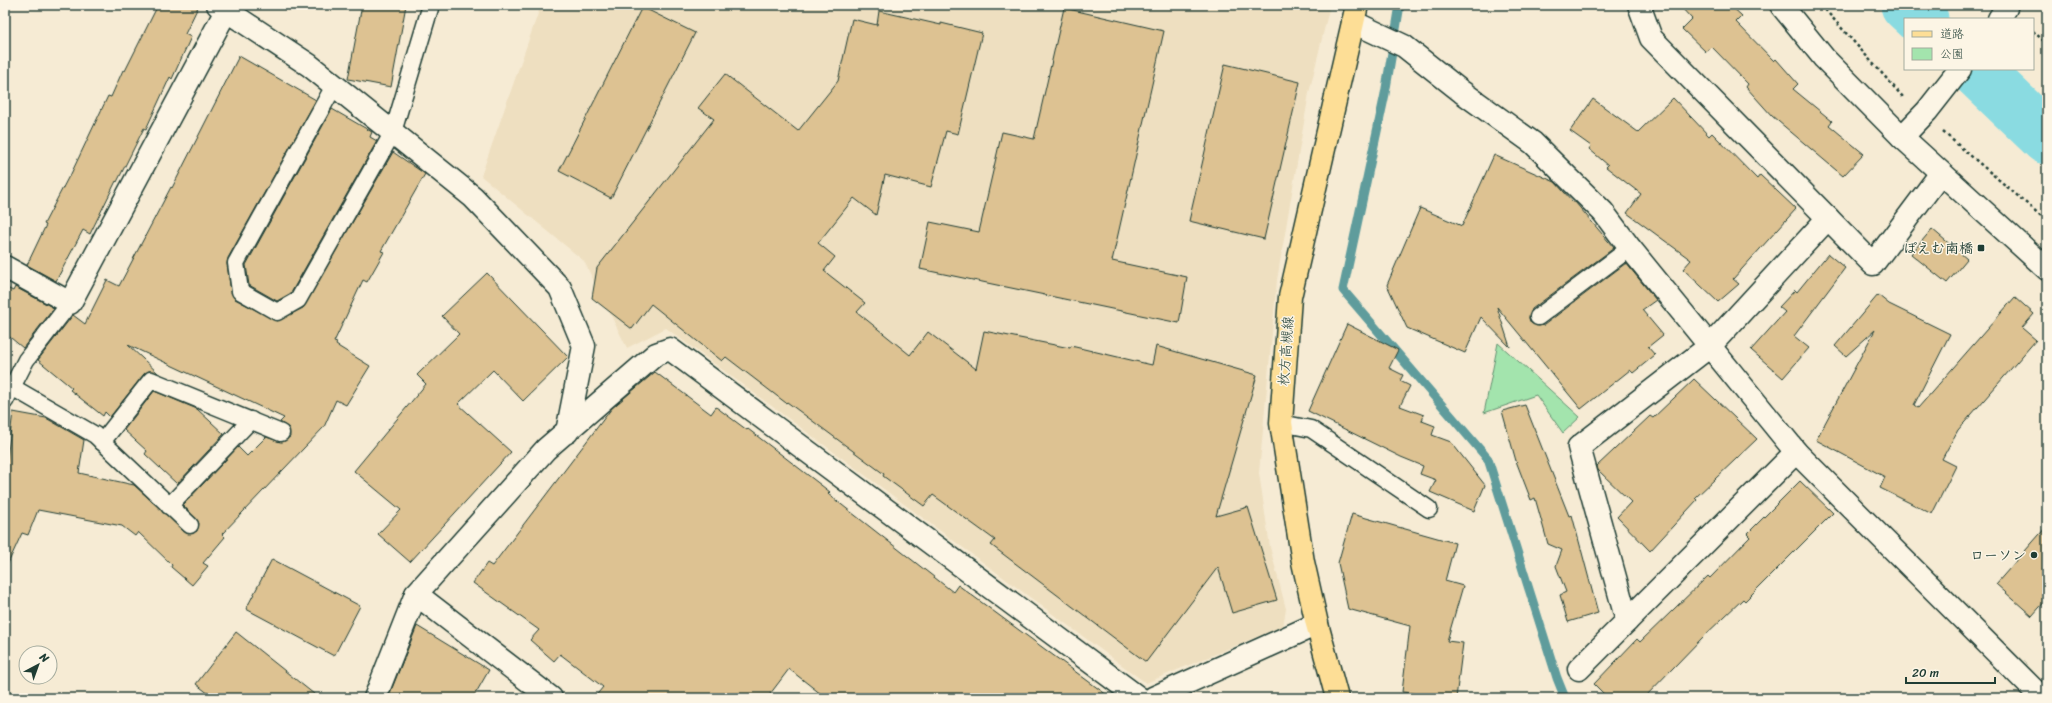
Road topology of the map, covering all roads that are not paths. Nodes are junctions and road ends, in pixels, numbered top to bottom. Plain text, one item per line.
1 (430, 5) edge
2 (1639, 5) edge
3 (1781, 5) edge
4 (222, 8) edge
5 (1355, 14) edge
6 (1959, 70) edge
7 (334, 86) junction
8 (393, 132) junction
9 (1902, 137) junction
10 (1942, 173) junction
11 (1828, 218) junction
12 (1630, 248) junction
13 (5, 267) edge
14 (2047, 269) edge
15 (70, 303) junction
16 (1538, 317) dead end
17 (1710, 346) junction
18 (8, 394) edge
19 (252, 420) junction
20 (1281, 423) junction
21 (567, 432) junction
22 (280, 433) dead end
23 (102, 442) junction
24 (1796, 452) junction
25 (169, 506) junction
26 (1429, 508) dead end
27 (190, 525) dead end
28 (416, 594) junction
29 (1627, 621) junction
30 (1317, 624) junction
31 (1579, 669) dead end
32 (375, 698) edge
33 (551, 698) edge
34 (1139, 698) edge
35 (1153, 698) edge
36 (1337, 698) edge
37 (2042, 698) edge

1 - 8 lane
2 - 11 street
3 - 9 street
4 - 7 street
4 - 15 street
5 - 12 street
5 - 20 main road, 枚方高槻線
6 - 9 street
7 - 8 street
7 - 8 lane
8 - 21 street
9 - 10 street
10 - 11 street
10 - 14 street
11 - 17 street
12 - 16 lane
12 - 17 street
13 - 15 street
15 - 18 lane
17 - 24 street
17 - 29 street
18 - 23 lane
19 - 22 lane
19 - 23 lane
19 - 25 lane
20 - 26 lane
20 - 30 main road, 枚方高槻線
21 - 28 street
21 - 34 street
23 - 25 lane
24 - 29 street
24 - 37 street
25 - 27 lane
28 - 32 street
28 - 33 street
29 - 31 street
30 - 35 street
30 - 36 main road, 枚方高槻線

